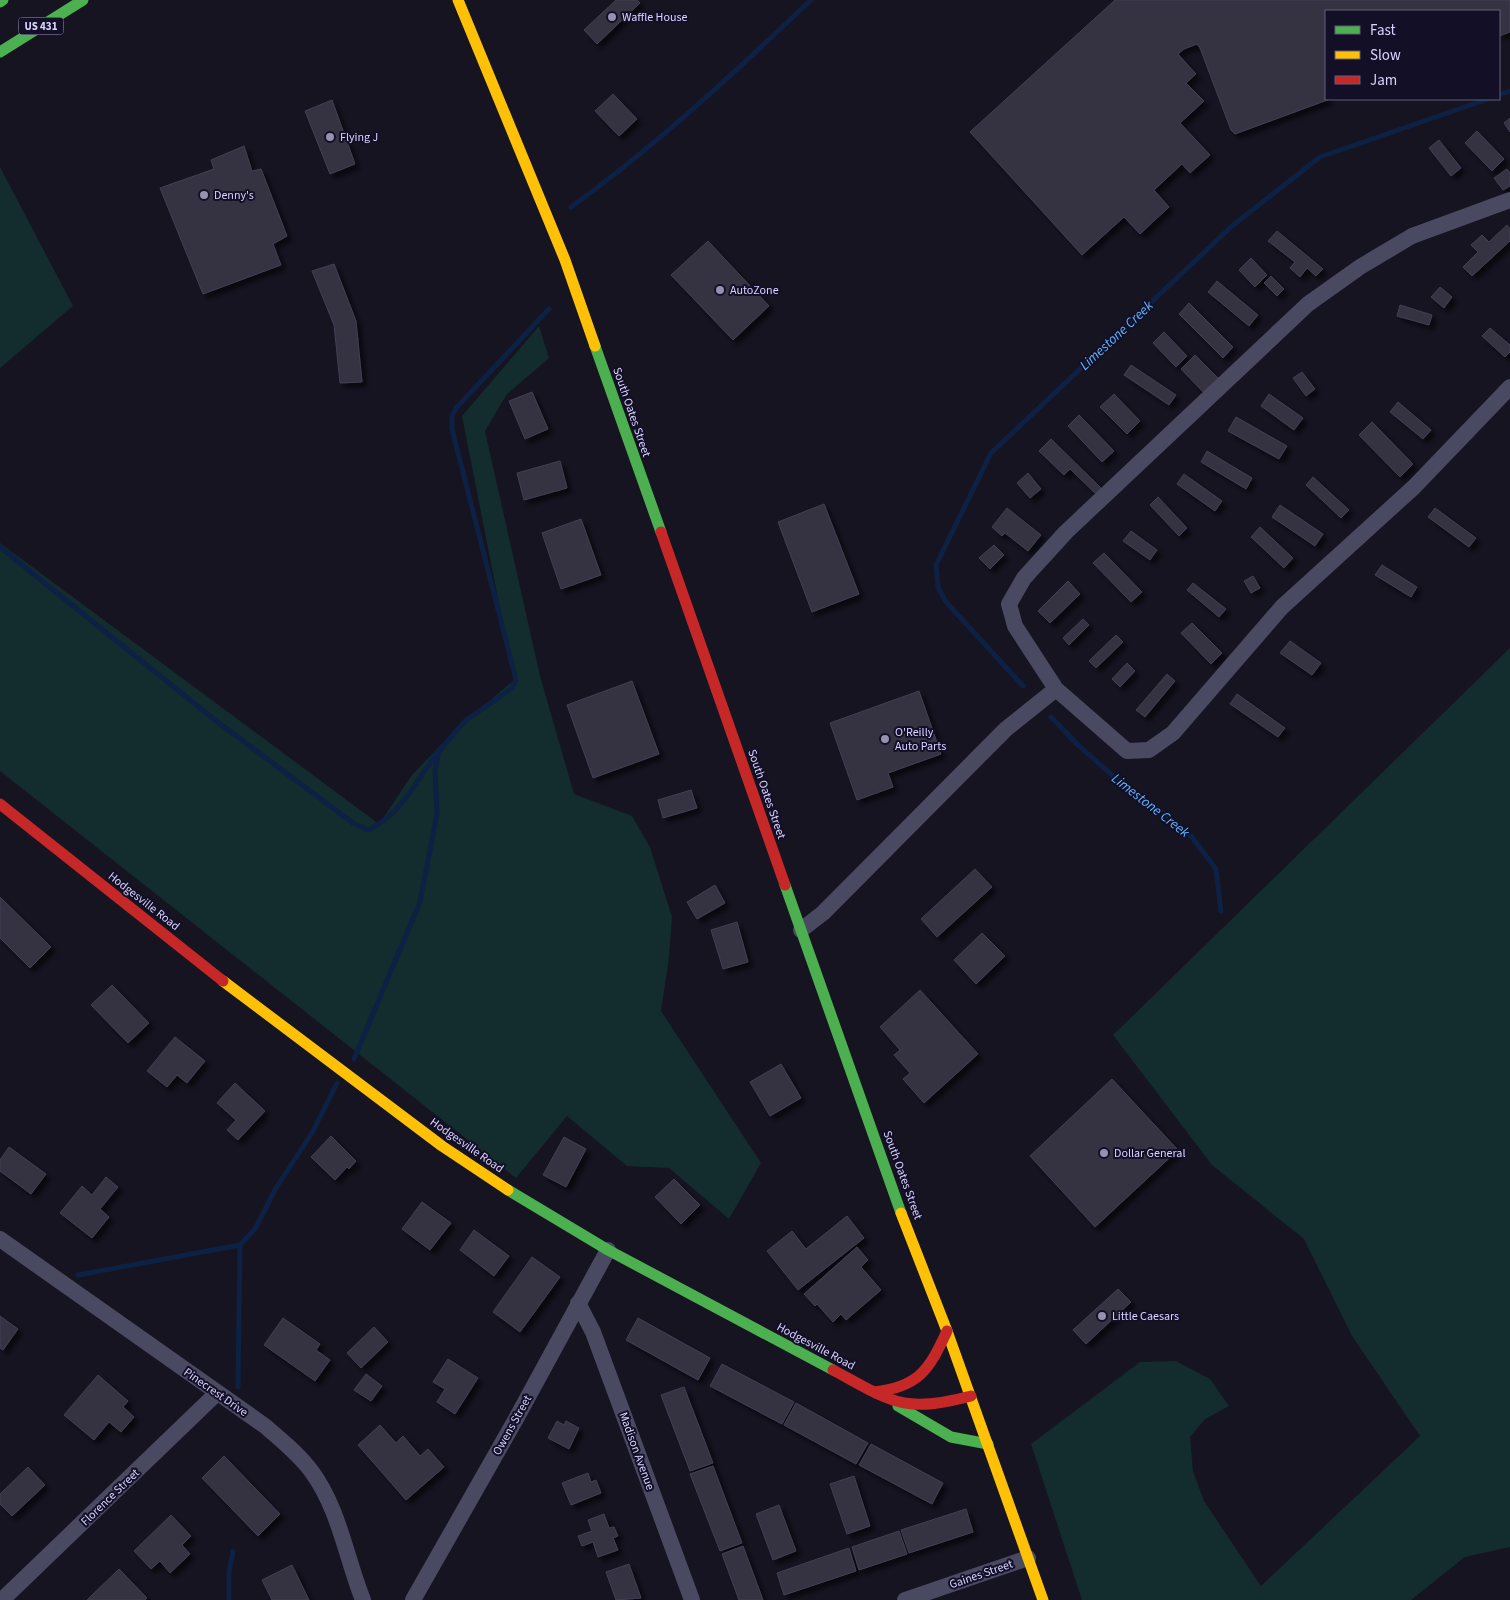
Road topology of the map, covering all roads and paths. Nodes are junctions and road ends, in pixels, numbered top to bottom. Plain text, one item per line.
1 (3, 0) edge
2 (83, 0) edge
3 (458, 0) edge
4 (0, 2) edge
5 (0, 52) edge
6 (1510, 200) edge
7 (1510, 387) edge
8 (1056, 689) junction
9 (0, 804) edge
10 (801, 930) junction
11 (0, 1239) edge
12 (608, 1250) junction
13 (578, 1303) junction
14 (947, 1332) junction
15 (874, 1392) junction
16 (218, 1393) junction
17 (970, 1396) junction
18 (891, 1401) junction
19 (988, 1444) junction
20 (1028, 1558) junction
21 (2, 1600) edge
22 (363, 1600) edge
23 (413, 1600) edge
24 (692, 1600) edge
25 (905, 1600) edge
26 (1043, 1600) edge

1 - 4 main road
2 - 5 main road, US 431
3 - 10 main road, South Oates Street
6 - 8 street
7 - 8 street
8 - 10 street
9 - 12 main road, Hodgesville Road
10 - 14 main road, South Oates Street
11 - 16 street, Pinecrest Drive
12 - 13 street, Owens Street
12 - 15 main road, Hodgesville Road
13 - 23 street, Owens Street
13 - 24 street, Madison Avenue
14 - 15 main road
14 - 17 main road, South Oates Street
15 - 18 main road, Hodgesville Road
16 - 21 street, Florence Street
16 - 22 street, Pinecrest Drive
17 - 18 main road, Hodgesville Road
17 - 19 main road, South Oates Street
18 - 19 main road
19 - 20 main road, South Oates Street
20 - 25 street, Gaines Street
20 - 26 main road, South Oates Street

